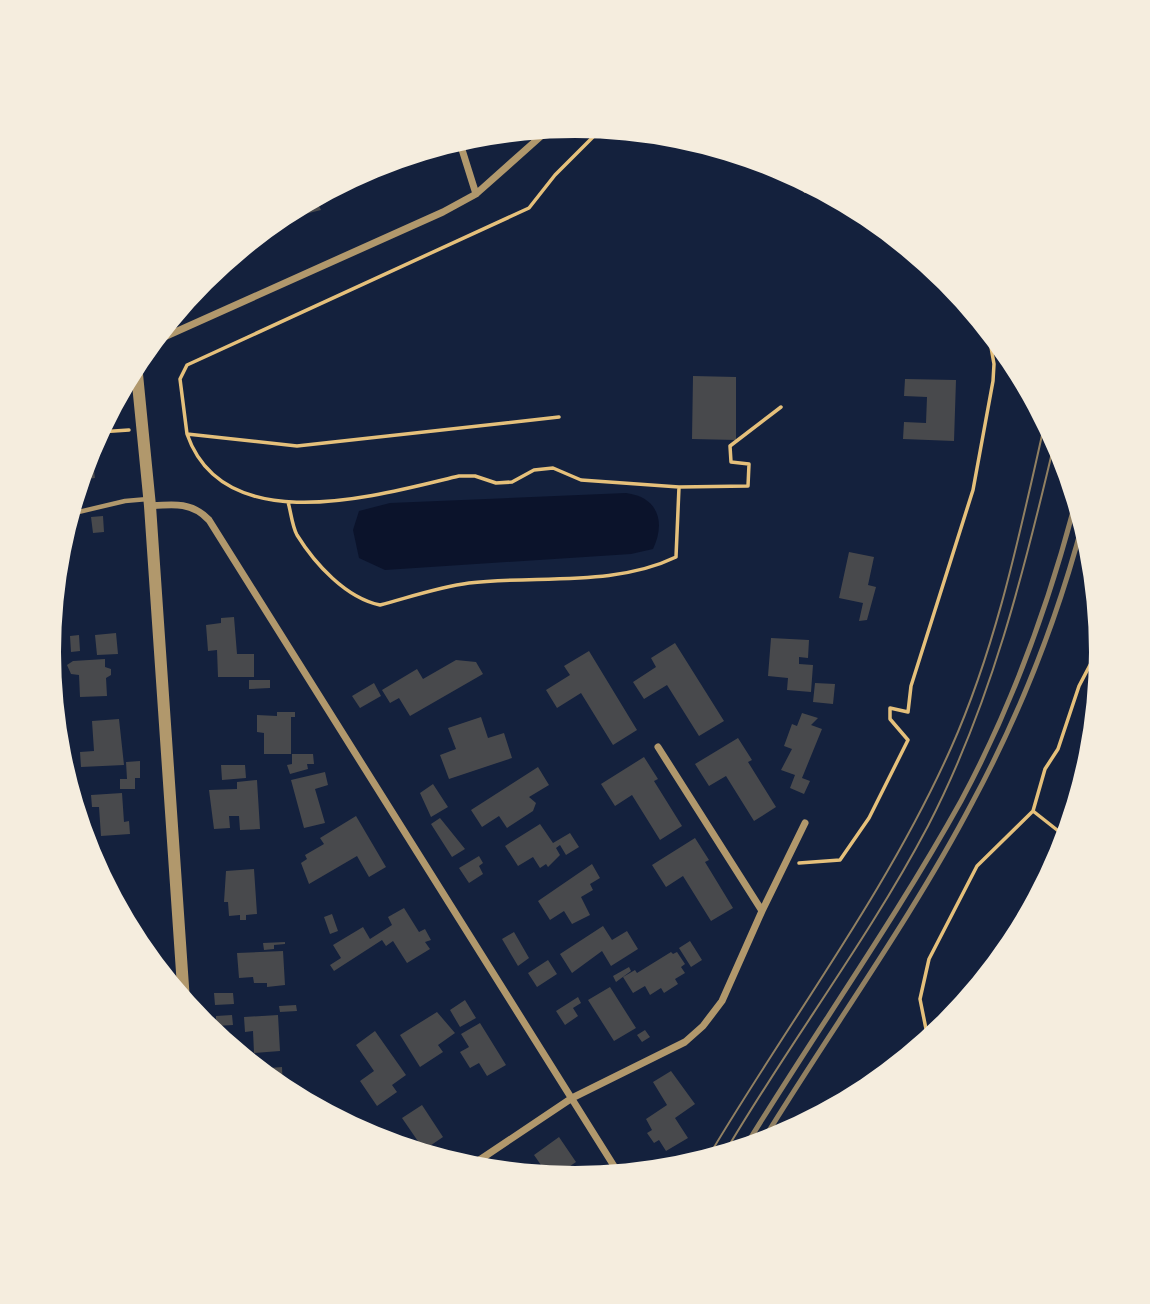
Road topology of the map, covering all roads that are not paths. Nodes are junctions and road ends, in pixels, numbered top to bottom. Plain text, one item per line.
1 (537, 139) edge
2 (462, 151) edge
3 (476, 194) junction
4 (172, 333) edge
5 (138, 383) edge
6 (150, 502) junction
7 (81, 511) edge
8 (658, 747) dead end
9 (805, 823) dead end
10 (762, 911) junction
11 (183, 984) edge
12 (572, 1098) junction
13 (483, 1157) edge
14 (613, 1164) edge

1 - 3 street
2 - 3 street
3 - 4 street
5 - 6 street
6 - 7 lane
6 - 11 street
6 - 12 street
8 - 10 street
9 - 10 street
10 - 12 street
12 - 13 street
12 - 14 street

